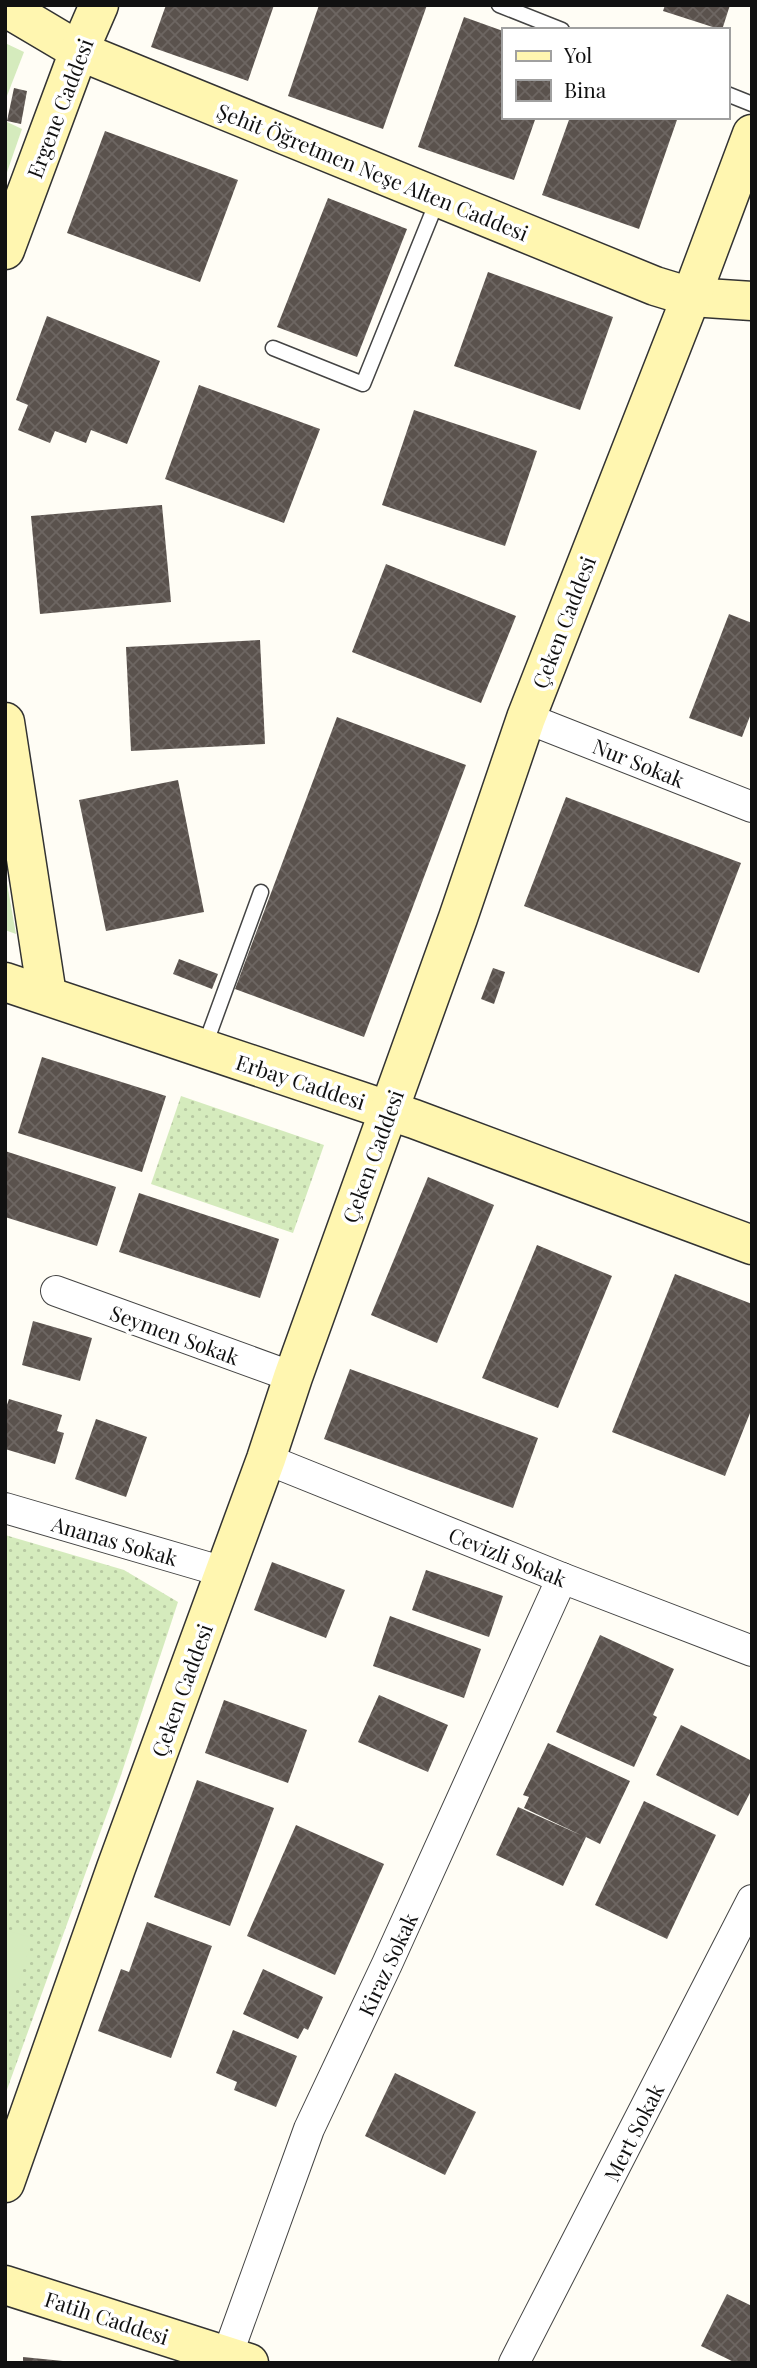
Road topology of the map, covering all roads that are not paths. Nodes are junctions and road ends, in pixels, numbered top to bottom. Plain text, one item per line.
1 (99, 5) edge
2 (499, 5) edge
3 (19, 15) edge
4 (557, 28) edge
5 (79, 51) junction
6 (729, 95) edge
7 (752, 104) edge
8 (752, 134) edge
9 (439, 198) junction
10 (5, 250) edge
11 (691, 297) junction
12 (752, 301) edge
13 (273, 348) dead end
14 (526, 718) junction
15 (5, 722) edge
16 (752, 807) edge
17 (261, 892) dead end
18 (5, 982) edge
19 (47, 995) junction
20 (204, 1049) junction
21 (388, 1110) junction
22 (752, 1245) edge
23 (56, 1291) dead end
24 (293, 1377) junction
25 (266, 1459) junction
26 (5, 1508) edge
27 (224, 1572) junction
28 (562, 1578) junction
29 (752, 1651) edge
30 (752, 1900) edge
31 (5, 2183) edge
32 (5, 2285) edge
33 (238, 2359) edge
34 (514, 2363) edge

1 - 5 street, Ergene Caddesi
2 - 4 lane
3 - 5 street, Şehit Öğretmen Neşe Alten Caddesi
5 - 9 street, Şehit Öğretmen Neşe Alten Caddesi
5 - 10 street, Ergene Caddesi
6 - 7 lane
8 - 11 street, Çeken Caddesi
9 - 11 street, Şehit Öğretmen Neşe Alten Caddesi
9 - 13 lane
11 - 12 street, Şehit Öğretmen Neşe Alten Caddesi
11 - 14 street, Çeken Caddesi
14 - 16 street, Nur Sokak
14 - 21 street, Çeken Caddesi
15 - 19 street
17 - 20 lane
18 - 19 street, Erbay Caddesi
19 - 20 street, Erbay Caddesi
20 - 21 street, Erbay Caddesi
21 - 22 street, Erbay Caddesi
21 - 24 street, Çeken Caddesi
23 - 24 street, Seymen Sokak
24 - 25 street, Çeken Caddesi
25 - 27 street, Çeken Caddesi
25 - 28 street, Cevizli Sokak
26 - 27 street, Ananas Sokak
27 - 31 street, Çeken Caddesi
28 - 29 street, Cevizli Sokak
28 - 33 street, Kiraz Sokak
30 - 34 street, Mert Sokak
32 - 33 street, Fatih Caddesi

